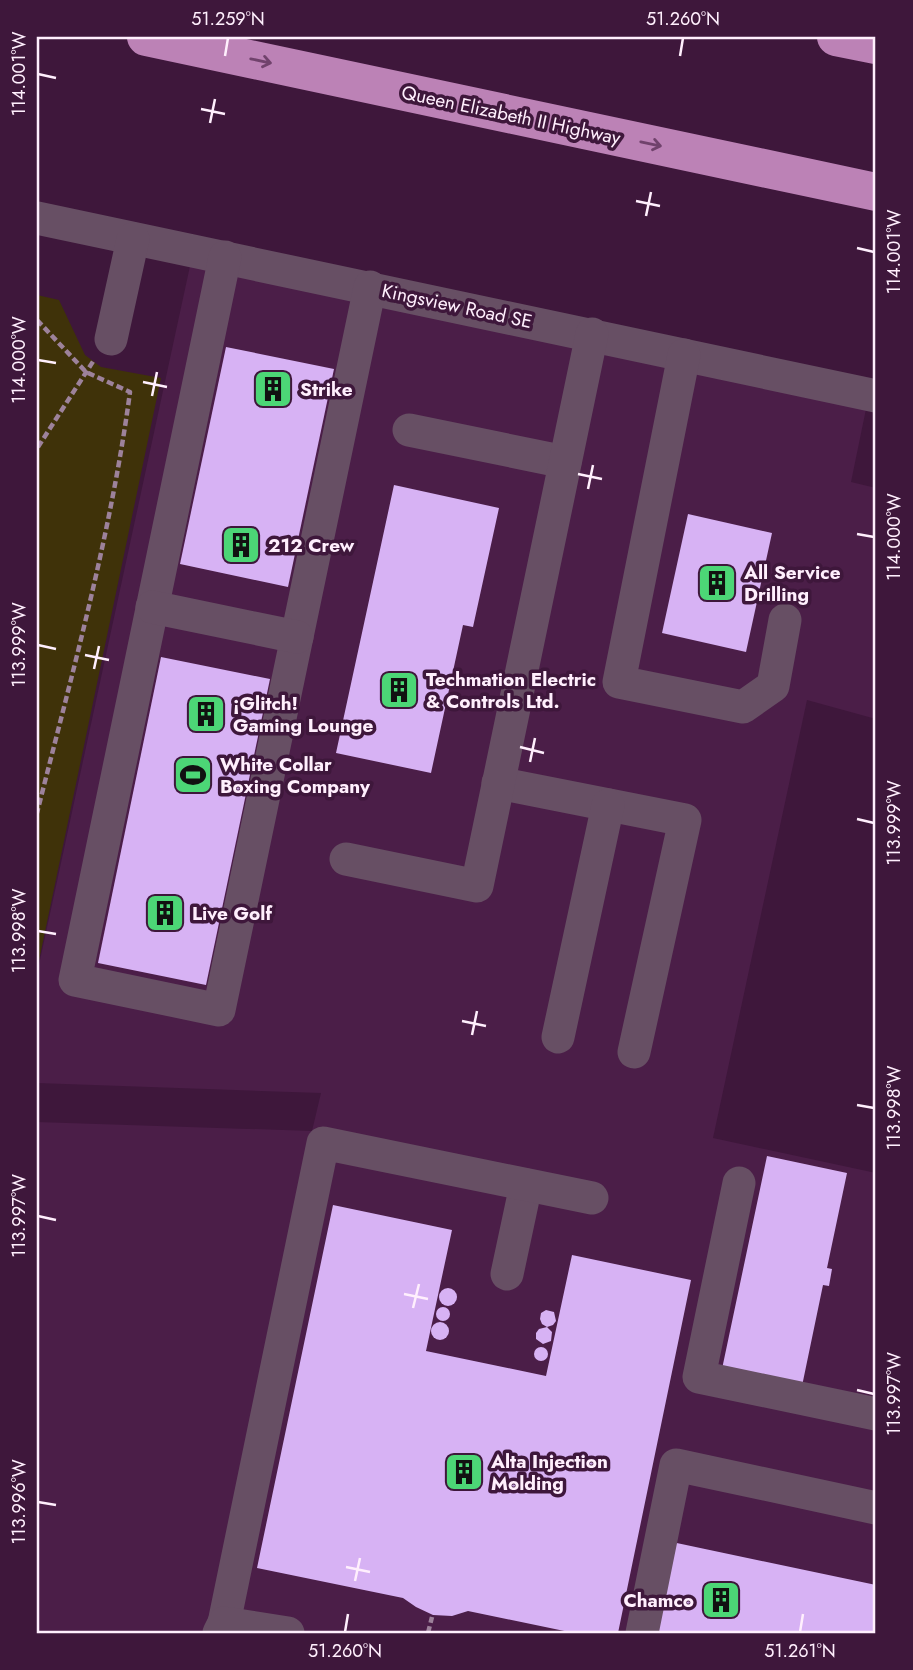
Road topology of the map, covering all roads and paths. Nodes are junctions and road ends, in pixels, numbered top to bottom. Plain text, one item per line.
1 (146, 37) edge
2 (836, 37) edge
3 (876, 45) edge
4 (876, 192) edge
5 (37, 218) edge
6 (132, 239) junction
7 (225, 257) junction
8 (370, 287) junction
9 (37, 320) edge
10 (592, 334) junction
11 (111, 339) joint
12 (684, 355) junction
13 (86, 372) junction
14 (876, 396) edge
15 (409, 430) dead end
16 (38, 447) edge
17 (565, 462) junction
18 (152, 607) junction
19 (785, 620) dead end
20 (297, 638) junction
21 (498, 783) junction
22 (608, 805) junction
23 (37, 813) edge
24 (346, 859) dead end
25 (558, 1037) dead end
26 (634, 1052) dead end
27 (739, 1183) dead end
28 (526, 1185) junction
29 (592, 1198) dead end
30 (507, 1274) dead end
31 (876, 1414) edge
32 (876, 1508) edge
33 (432, 1617) dead end
34 (221, 1628) edge
35 (288, 1633) edge
36 (428, 1633) edge
37 (642, 1633) edge

1 -> 4 highway, Queen Elizabeth II Highway
2 - 3 highway
5 - 6 street, Kingsview Road SE
6 - 7 street, Kingsview Road SE
6 - 11 street
7 - 8 street, Kingsview Road SE
7 - 18 street
8 - 10 street, Kingsview Road SE
8 - 20 street
9 - 13 path
10 - 12 street, Kingsview Road SE
10 - 17 street
11 - 13 path
12 - 14 street, Kingsview Road SE
12 - 19 street
13 - 16 path
13 - 23 path
15 - 17 street
17 - 21 street
18 - 20 street
18 - 20 street
21 - 22 street
21 - 24 street
22 - 25 street
22 - 26 street
27 - 31 street
28 - 29 street
28 - 30 street
28 - 34 street
32 - 37 street
33 - 36 path
34 - 35 street

